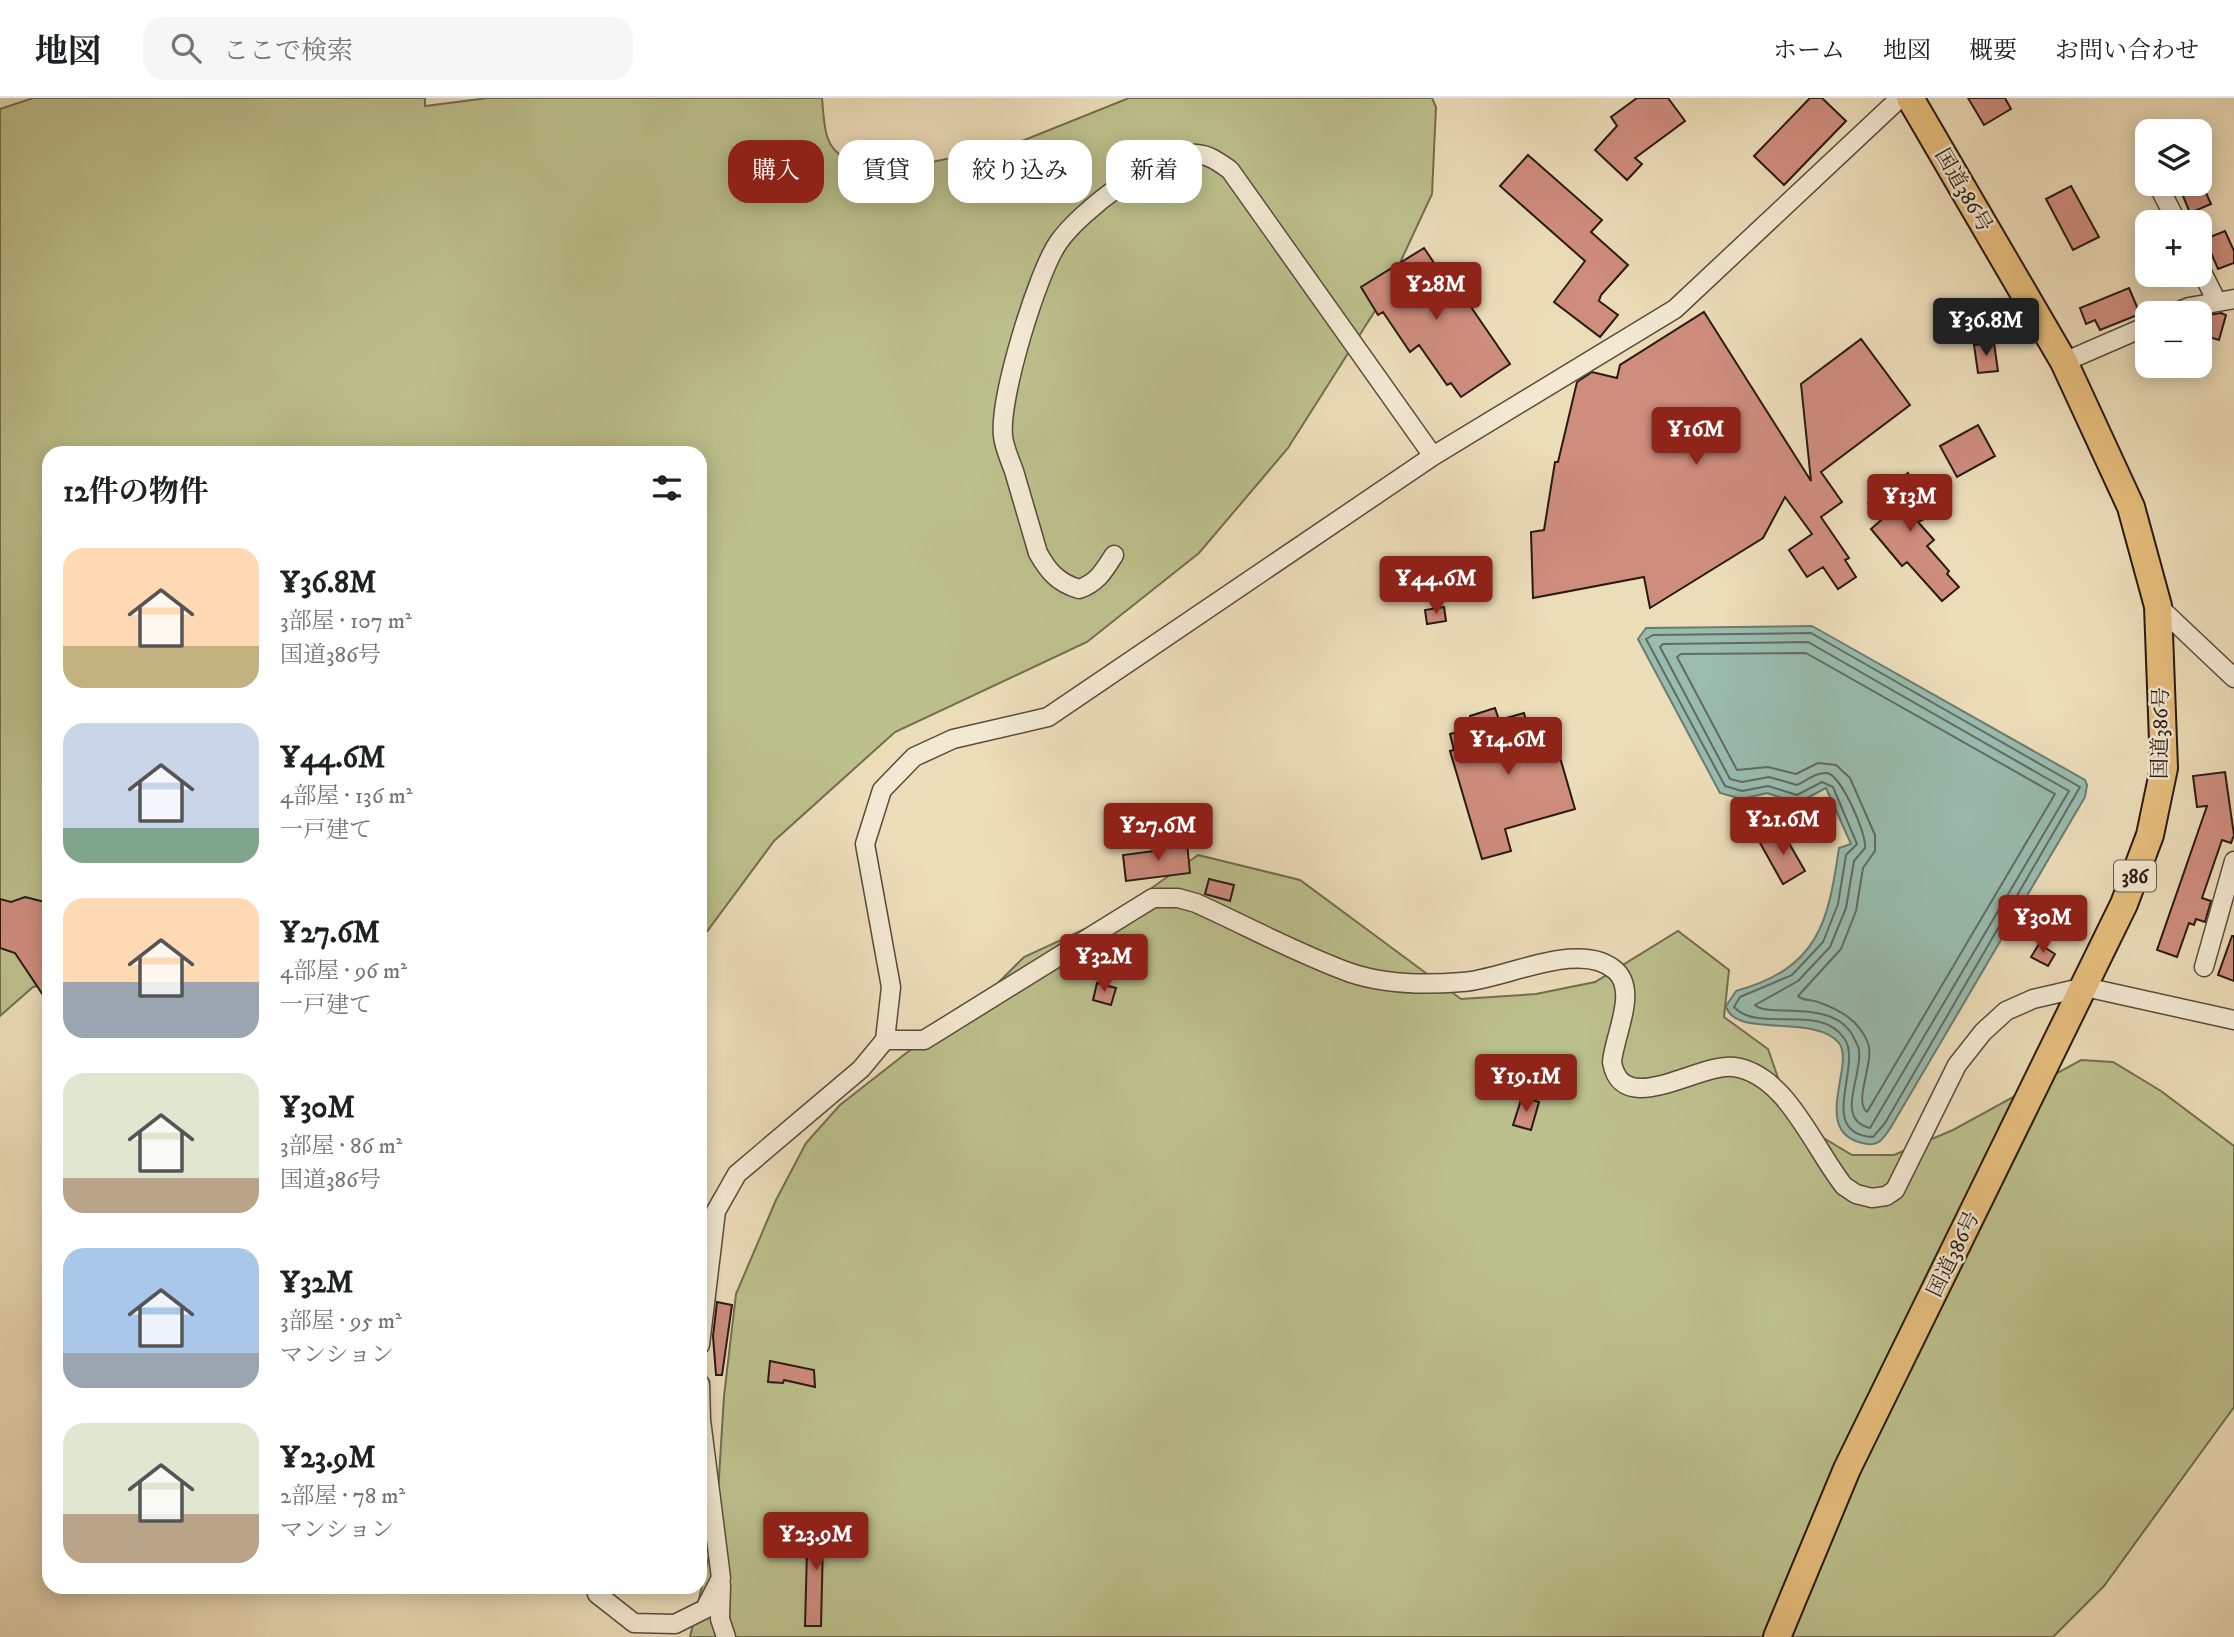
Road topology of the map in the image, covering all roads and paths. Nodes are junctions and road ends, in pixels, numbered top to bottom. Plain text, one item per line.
1 (1900, 98) edge
2 (1910, 98) edge
3 (2212, 283) edge
4 (2225, 300) edge
5 (2135, 331) edge
6 (2064, 362) junction
7 (1433, 456) junction
8 (1114, 555) dead end
9 (2158, 606) junction
10 (2234, 678) edge
11 (2234, 860) edge
12 (2204, 967) dead end
13 (2085, 987) junction
14 (2234, 1020) edge
15 (885, 1040) junction
16 (707, 1286) edge
17 (707, 1465) edge
18 (722, 1578) junction
19 (597, 1594) edge
20 (726, 1637) edge
21 (1777, 1637) edge

1 - 7 street
2 - 6 highway, 国道386号 / 386
3 - 4 street
5 - 6 street
6 - 9 highway, 国道386号 / 386
7 - 8 street
7 - 15 street
9 - 10 street
9 - 13 highway, 国道386号 / 386
11 - 12 street
13 - 14 street
13 - 15 street
13 - 21 highway, 国道386号 / 386
15 - 16 street
17 - 18 street
18 - 19 street
18 - 20 street

